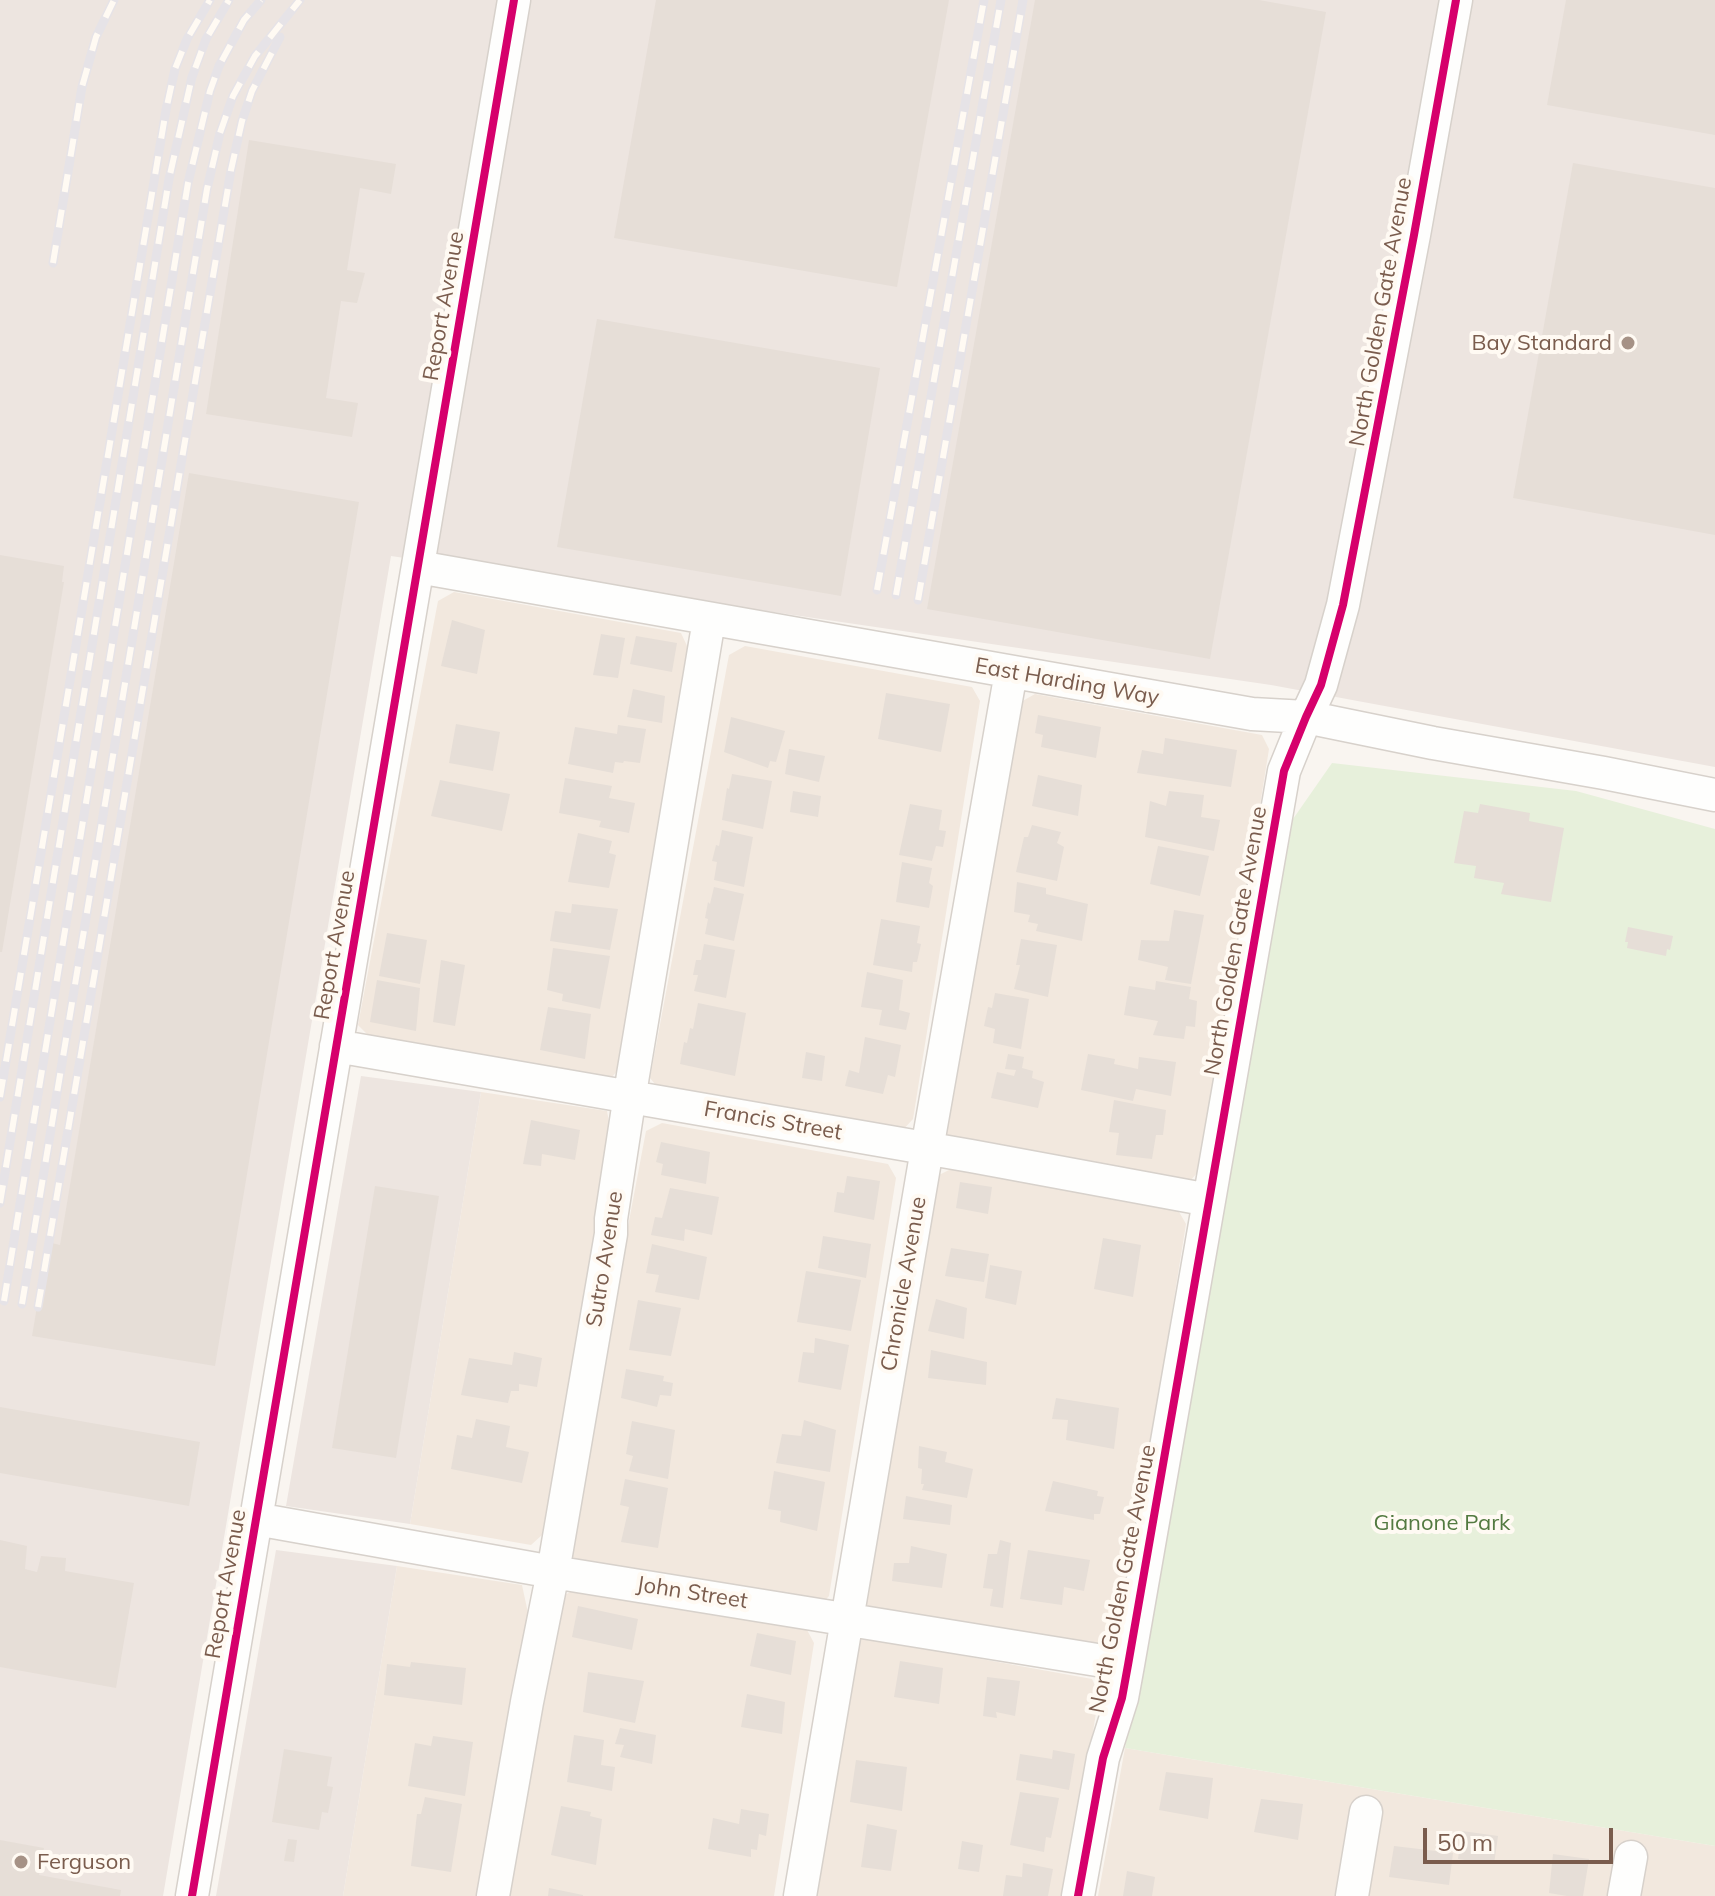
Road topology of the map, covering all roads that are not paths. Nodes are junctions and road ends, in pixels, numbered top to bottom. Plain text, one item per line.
1 (514, 0) edge
2 (1456, 0) edge
3 (418, 567) junction
4 (709, 620) junction
5 (1011, 672) junction
6 (1306, 717) junction
7 (1715, 795) edge
8 (336, 1046) junction
9 (630, 1098) junction
10 (927, 1149) junction
11 (1209, 1200) junction
12 (256, 1519) junction
13 (553, 1572) junction
14 (846, 1618) junction
15 (1128, 1665) junction
16 (1366, 1812) dead end
17 (1631, 1857) dead end
18 (192, 1896) edge
19 (493, 1896) edge
20 (800, 1896) edge
21 (1078, 1896) edge
22 (1352, 1896) edge
23 (1624, 1896) edge

1 - 3 street, Report Avenue
2 - 6 street, North Golden Gate Avenue
3 - 4 street, East Harding Way
3 - 8 street, Report Avenue
4 - 5 street, East Harding Way
4 - 9 street, Sutro Avenue
5 - 6 street, East Harding Way
5 - 10 street, Chronicle Avenue
6 - 7 street, East Harding Way
6 - 11 street, North Golden Gate Avenue
8 - 9 street, Francis Street
8 - 12 street, Report Avenue
9 - 10 street, Francis Street
9 - 13 street, Sutro Avenue
10 - 11 street, Francis Street
10 - 14 street, Chronicle Avenue
11 - 15 street, North Golden Gate Avenue
12 - 13 street, John Street
12 - 18 street, Report Avenue
13 - 14 street, John Street
13 - 19 street, Sutro Avenue
14 - 15 street, John Street
14 - 20 street, Chronicle Avenue
15 - 21 street, North Golden Gate Avenue
16 - 22 street
17 - 23 street

